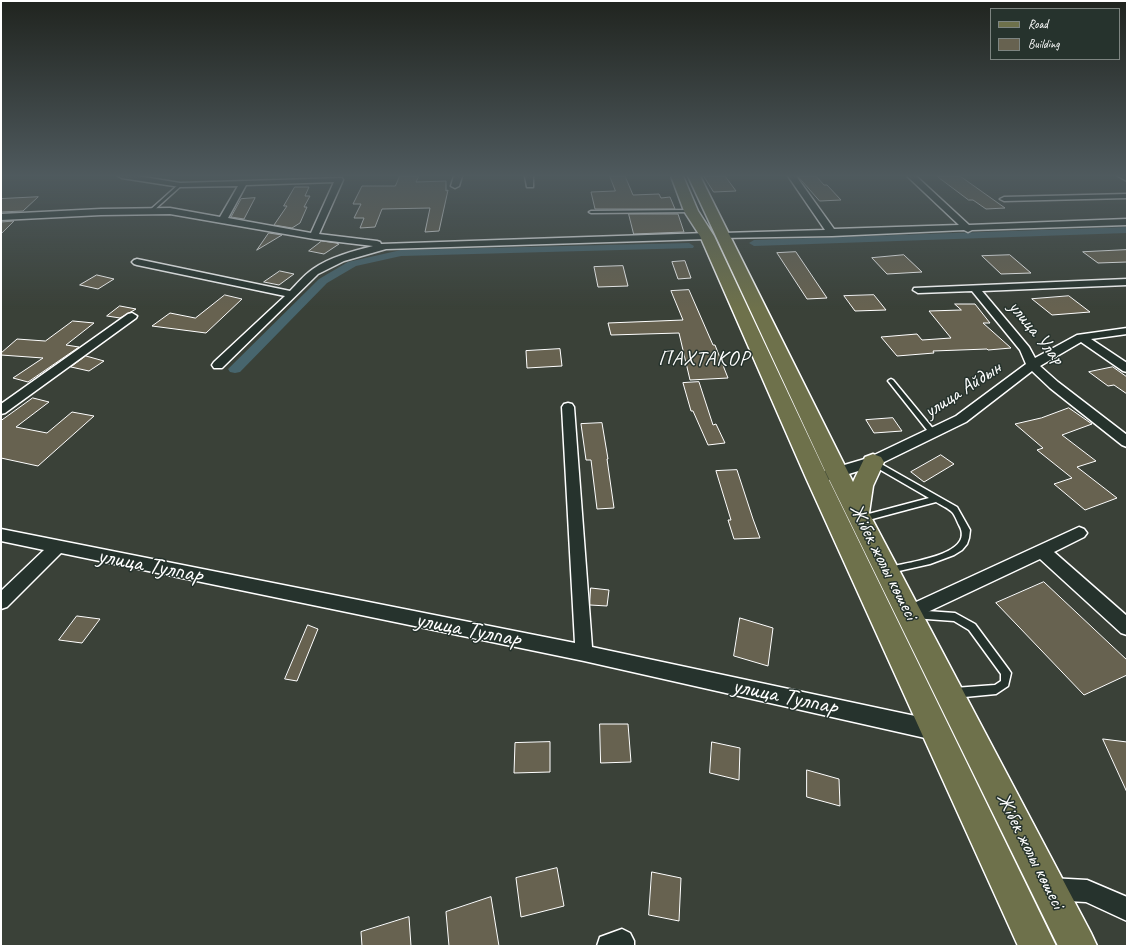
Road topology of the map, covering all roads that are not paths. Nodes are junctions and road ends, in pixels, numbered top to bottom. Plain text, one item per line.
1 (229, 220) edge
2 (321, 220) edge
3 (700, 220) edge
4 (709, 220) edge
5 (823, 220) edge
6 (959, 220) edge
7 (1127, 222) edge
8 (968, 229) junction
9 (832, 233) junction
10 (314, 236) junction
11 (715, 236) junction
12 (386, 246) junction
13 (137, 262) dead end
14 (1127, 282) edge
15 (975, 288) junction
16 (918, 290) dead end
17 (292, 294) junction
18 (132, 316) dead end
19 (1127, 331) edge
20 (1081, 337) junction
21 (218, 365) dead end
22 (1032, 365) junction
23 (1127, 368) edge
24 (891, 380) dead end
25 (568, 407) dead end
26 (1, 410) edge
27 (933, 433) junction
28 (1127, 442) edge
29 (873, 462) junction
30 (827, 476) junction
31 (937, 499) junction
32 (860, 516) junction
33 (1079, 532) dead end
34 (1, 535) edge
35 (57, 547) junction
36 (1042, 551) junction
37 (888, 571) junction
38 (1, 602) edge
39 (909, 613) junction
40 (1127, 627) edge
41 (584, 653) junction
42 (950, 694) junction
43 (934, 730) junction
44 (1049, 889) junction
45 (1127, 909) edge
46 (609, 946) edge
47 (622, 946) edge
48 (1038, 946) edge
49 (1078, 946) edge

1 - 10 street
2 - 10 street
3 - 11 main road, Жібек жолы көшесі
4 - 11 main road, Жібек жолы көшесі
5 - 9 street
6 - 8 street
7 - 8 street
8 - 9 street
9 - 11 street
10 - 12 street
11 - 12 street
11 - 30 main road, Жібек жолы көшесі
12 - 17 street
13 - 17 street
14 - 15 street
15 - 16 street
15 - 22 street, улица Улар
17 - 21 street
18 - 26 street
19 - 20 street, улица Айдын
20 - 22 street, улица Айдын
20 - 23 street
22 - 27 street, улица Айдын
22 - 28 street, улица Улар
24 - 27 lane
25 - 41 street
27 - 29 street, улица Айдын
29 - 30 street, улица Айдын
29 - 31 lane
29 - 32 main road
30 - 32 main road, Жібек жолы көшесі
30 - 43 main road, Жібек жолы көшесі
31 - 32 lane
31 - 37 lane
32 - 37 main road, Жібек жолы көшесі
33 - 36 street
34 - 35 street, улица Тулпар
35 - 38 street
35 - 41 street, улица Тулпар
36 - 39 street
36 - 40 street
37 - 39 main road, Жібек жолы көшесі
39 - 42 main road, Жібек жолы көшесі
39 - 42 lane
41 - 43 street, улица Тулпар
42 - 44 main road, Жібек жолы көшесі
43 - 48 main road, Жібек жолы көшесі
44 - 45 street
44 - 49 main road, Жібек жолы көшесі
46 - 47 street

